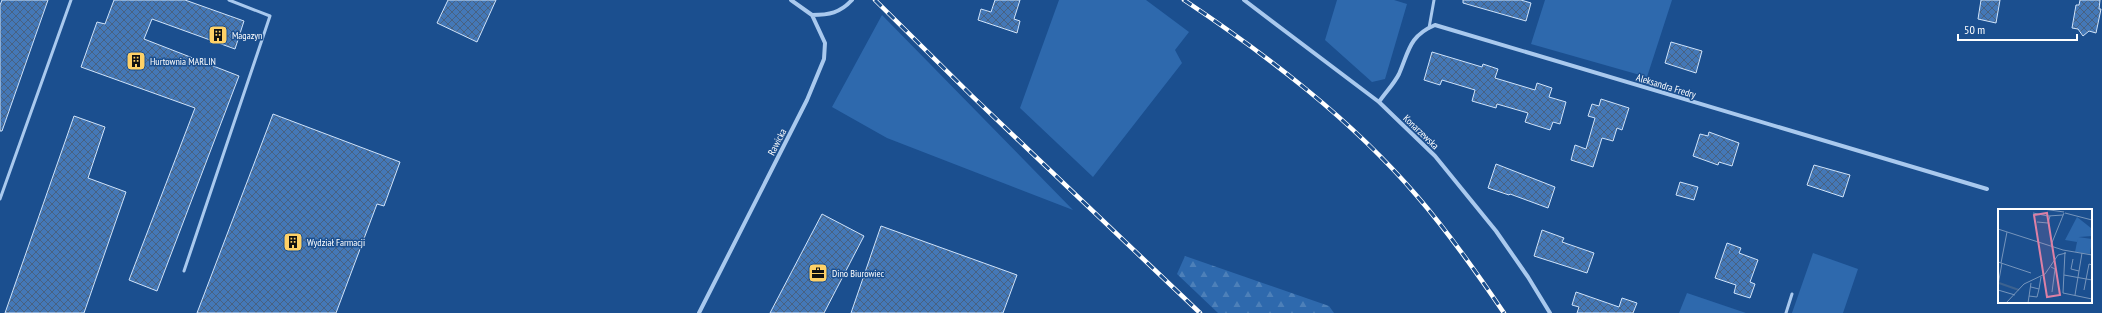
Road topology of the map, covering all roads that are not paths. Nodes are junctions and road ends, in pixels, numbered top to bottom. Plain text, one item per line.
1 (71, 0) edge
2 (229, 0) edge
3 (791, 0) edge
4 (852, 0) edge
5 (1244, 0) edge
6 (1434, 0) edge
7 (812, 15) junction
8 (1429, 28) junction
9 (1379, 102) junction
10 (1987, 189) dead end
11 (0, 199) edge
12 (184, 271) dead end
13 (1792, 294) dead end
14 (699, 313) edge
15 (1550, 313) edge
16 (1786, 313) edge

1 - 11 lane
2 - 12 lane
3 - 7 street
4 - 7 street
5 - 9 street, Konarzewska
6 - 8 lane
7 - 14 street, Rawicka
8 - 9 street
8 - 10 street, Aleksandra Fredry
9 - 15 street, Konarzewska
13 - 16 lane

